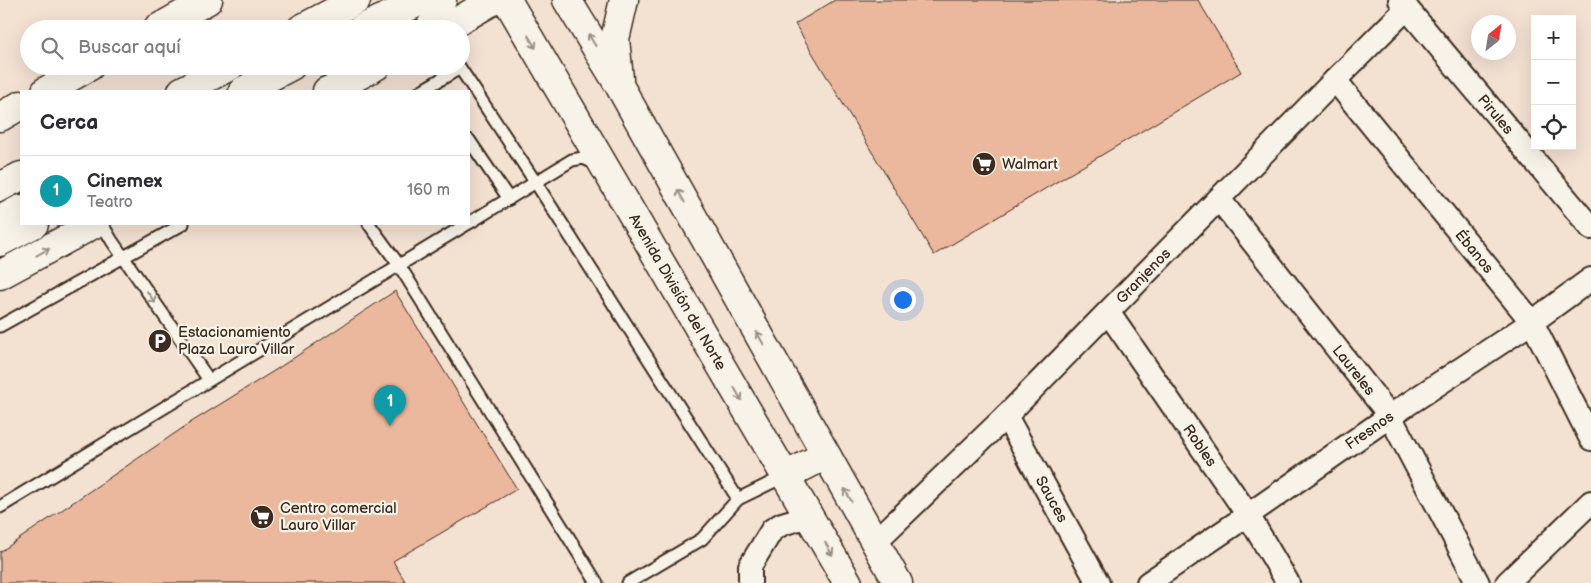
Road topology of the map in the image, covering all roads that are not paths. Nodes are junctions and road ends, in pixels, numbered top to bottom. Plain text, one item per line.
1 (208, 0) edge
2 (356, 0) edge
3 (423, 0) edge
4 (442, 0) edge
5 (494, 0) edge
6 (507, 0) edge
7 (567, 0) edge
8 (624, 0) edge
9 (1404, 4) edge
10 (173, 20) edge
11 (318, 20) edge
12 (381, 20) edge
13 (434, 20) edge
14 (460, 20) edge
15 (74, 75) edge
16 (213, 75) edge
17 (273, 75) edge
18 (359, 75) edge
19 (452, 75) edge
20 (464, 75) edge
21 (1335, 80) junction
22 (619, 85) junction
23 (48, 90) edge
24 (184, 90) edge
25 (245, 90) edge
26 (330, 90) edge
27 (429, 90) edge
28 (20, 106) edge
29 (0, 117) edge
30 (580, 140) junction
31 (470, 142) edge
32 (470, 150) edge
33 (572, 160) junction
34 (610, 175) junction
35 (20, 177) edge
36 (533, 184) junction
37 (0, 187) edge
38 (1219, 199) junction
39 (507, 200) junction
40 (20, 210) edge
41 (0, 220) edge
42 (470, 222) edge
43 (32, 225) edge
44 (92, 225) edge
45 (103, 225) edge
46 (181, 225) edge
47 (370, 225) edge
48 (465, 225) edge
49 (1591, 228) edge
50 (0, 242) edge
51 (123, 258) junction
52 (399, 265) junction
53 (0, 275) edge
54 (1591, 279) edge
55 (1108, 312) junction
56 (1532, 322) junction
57 (0, 326) edge
58 (209, 380) junction
59 (1006, 416) junction
60 (1390, 416) junction
61 (1591, 440) edge
62 (826, 455) junction
63 (785, 476) junction
64 (738, 499) junction
65 (1591, 502) edge
66 (0, 507) edge
67 (809, 516) junction
68 (1248, 516) junction
69 (875, 542) junction
70 (598, 583) edge
71 (628, 583) edge
72 (750, 583) edge
73 (848, 583) edge
74 (898, 583) edge
75 (1098, 583) edge
76 (1148, 583) edge
77 (1288, 583) edge
78 (1478, 583) edge
79 (1506, 583) edge

1 - 10 main road
2 - 11 main road
3 - 12 main road
4 - 13 main road
5 - 14 main road
6 -> 30 main road, Avenida División del Norte
22 -> 7 main road
8 - 22 main road
9 - 21 street, Granjenos
9 - 49 street, Pirules
15 - 23 main road
16 - 24 main road
17 - 25 main road
18 - 26 main road
19 - 27 lane
20 - 36 lane
21 - 38 street, Granjenos
21 - 56 street, Ébanos
62 -> 22 main road
28 - 29 main road
30 - 33 lane
30 - 34 main road, Avenida División del Norte
31 - 39 lane
32 - 39 lane
33 - 34 lane
33 - 36 lane
34 -> 63 main road, Avenida División del Norte
35 - 37 main road
36 - 39 lane
36 - 64 lane
38 - 55 street, Granjenos
38 - 60 street, Laureles
39 - 42 lane
40 - 41 main road
43 - 50 main road
53 -> 44 main road
45 - 51 lane
46 - 51 lane
47 - 52 lane
48 - 52 lane
51 - 57 lane
51 -> 58 lane
52 - 58 lane
52 - 70 lane
54 - 56 street, Fresnos
55 - 59 street, Granjenos
55 - 68 street, Robles
56 - 60 street, Fresnos
56 - 61 street, Ébanos
58 - 66 lane
59 - 69 street, Granjenos
59 - 75 street, Sauces
60 - 68 street, Fresnos
60 - 78 street, Laureles
62 - 63 main road
69 -> 62 main road
63 - 64 lane
63 - 67 main road, Avenida División del Norte
64 - 71 lane
65 - 79 street
67 - 72 street
67 -> 73 main road, Avenida División del Norte
68 - 76 street, Fresnos
68 - 77 street, Robles
69 - 74 main road

